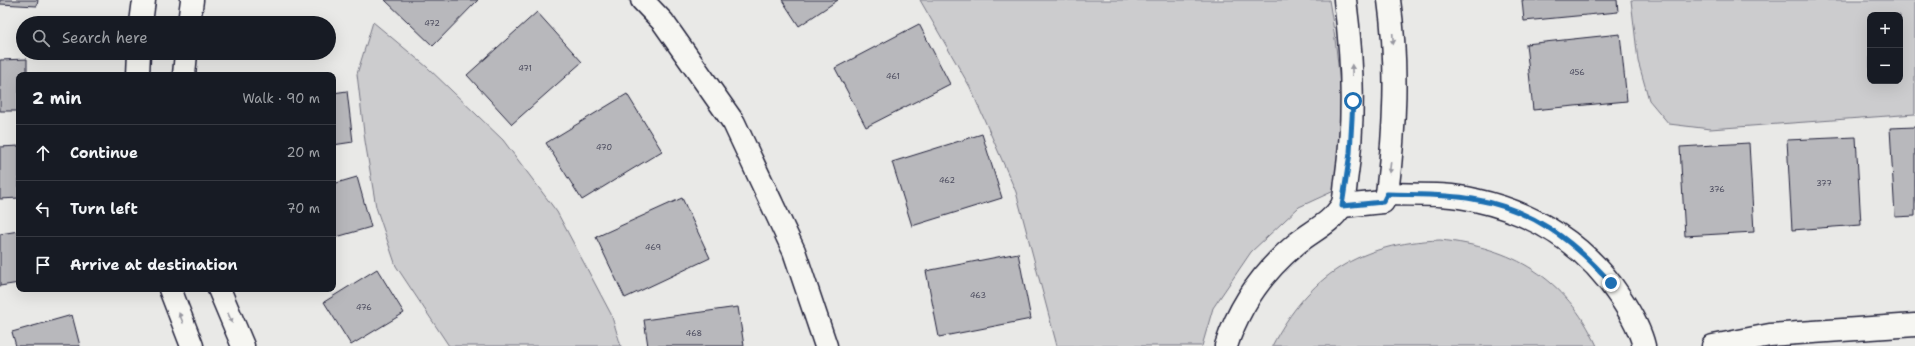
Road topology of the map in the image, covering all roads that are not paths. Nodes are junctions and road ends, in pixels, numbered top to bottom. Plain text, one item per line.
1 (144, 0) edge
2 (192, 0) edge
3 (642, 0) edge
4 (1345, 0) edge
5 (1388, 0) edge
6 (142, 16) edge
7 (189, 16) edge
8 (139, 60) edge
9 (185, 60) edge
10 (138, 72) edge
11 (184, 72) edge
12 (1387, 194) junction
13 (1342, 206) junction
14 (171, 292) edge
15 (220, 292) edge
16 (1915, 325) edge
17 (192, 346) edge
18 (243, 346) edge
19 (826, 346) edge
20 (1226, 346) edge
21 (1644, 346) edge
22 (1713, 346) edge

1 - 6 street
2 - 7 street
3 - 19 street
13 -> 4 street
5 -> 12 street
8 - 10 street
9 - 11 street
12 - 13 street
12 - 21 street
13 - 20 street
17 -> 14 street
15 -> 18 street
16 - 22 street

